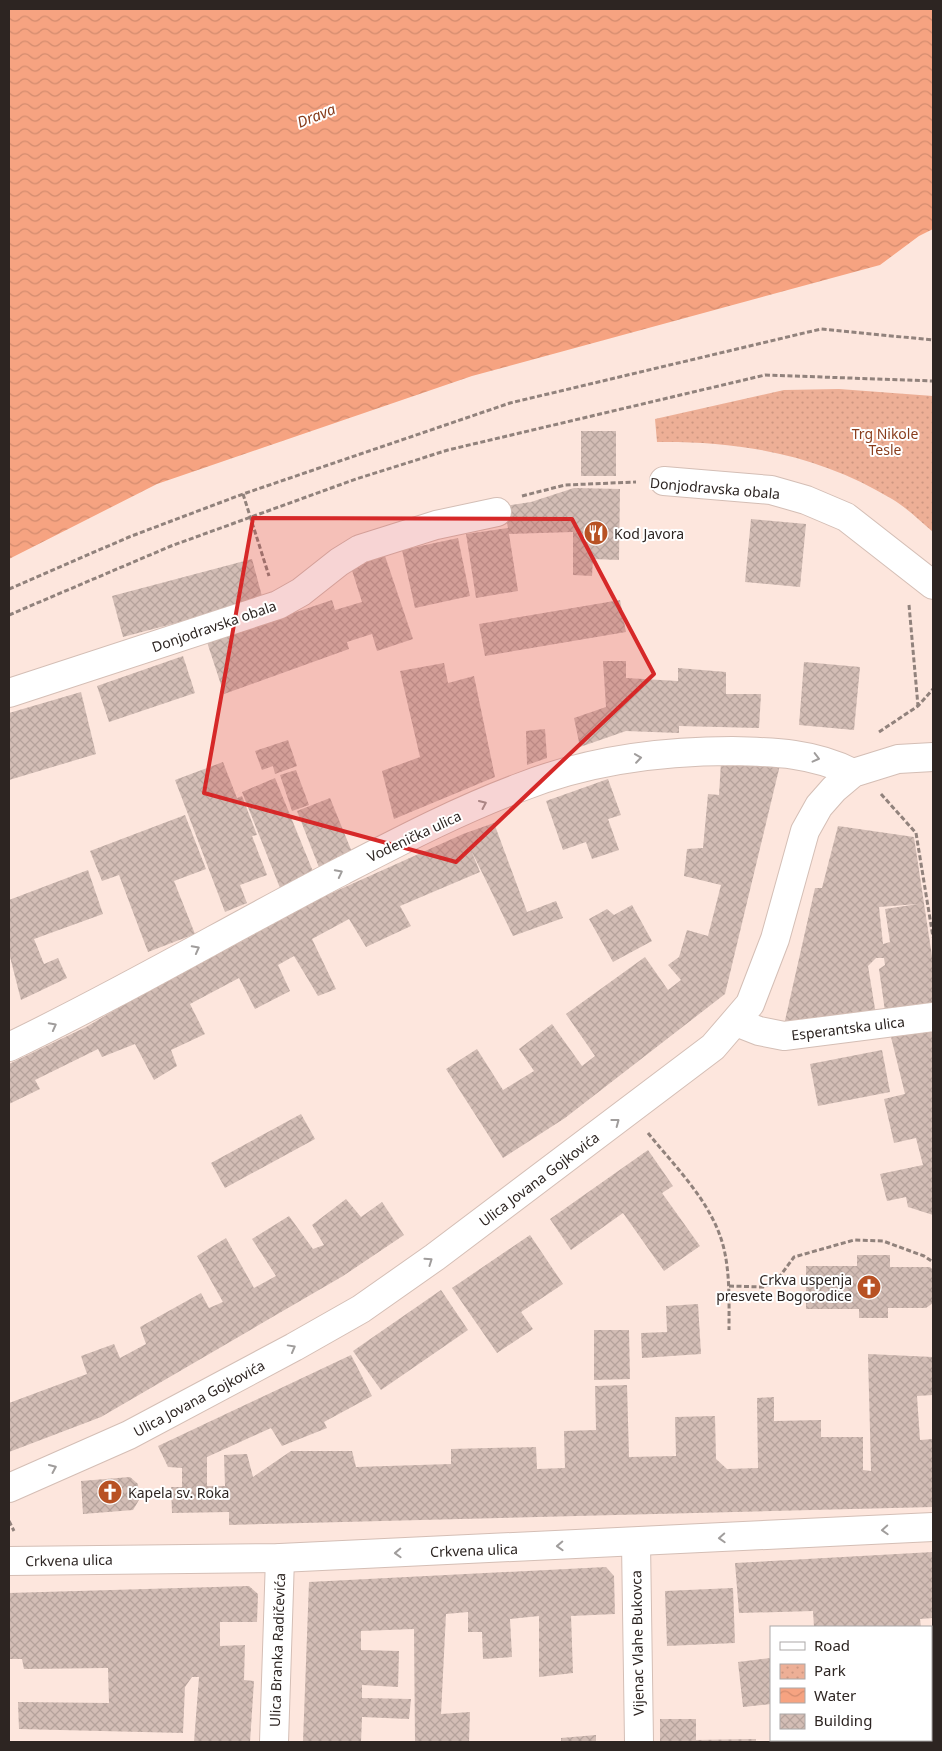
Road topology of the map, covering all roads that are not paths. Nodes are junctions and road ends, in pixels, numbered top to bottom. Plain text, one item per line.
1 (664, 481) road end
2 (497, 512) road end
3 (933, 585) edge
4 (9, 693) edge
5 (933, 757) edge
6 (858, 771) junction
7 (933, 1017) edge
8 (736, 1022) junction
9 (9, 1047) edge
10 (9, 1488) edge
11 (933, 1527) edge
12 (636, 1543) junction
13 (280, 1558) junction
14 (10, 1560) edge
15 (274, 1742) edge
16 (639, 1742) edge

1 - 3 street, Donjodravska obala
2 - 4 street, Donjodravska obala
5 - 6 street, Ulica Jovana Gojkovića
6 - 8 street, Ulica Jovana Gojkovića
9 -> 6 street, Vodenička ulica
7 - 8 street, Esperantska ulica
10 -> 8 street, Ulica Jovana Gojkovića
11 -> 12 street, Crkvena ulica
12 -> 13 street, Crkvena ulica
12 - 16 street, Vijenac Vlahe Bukovca
13 - 14 street, Crkvena ulica
13 - 15 street, Ulica Branka Radičevića

